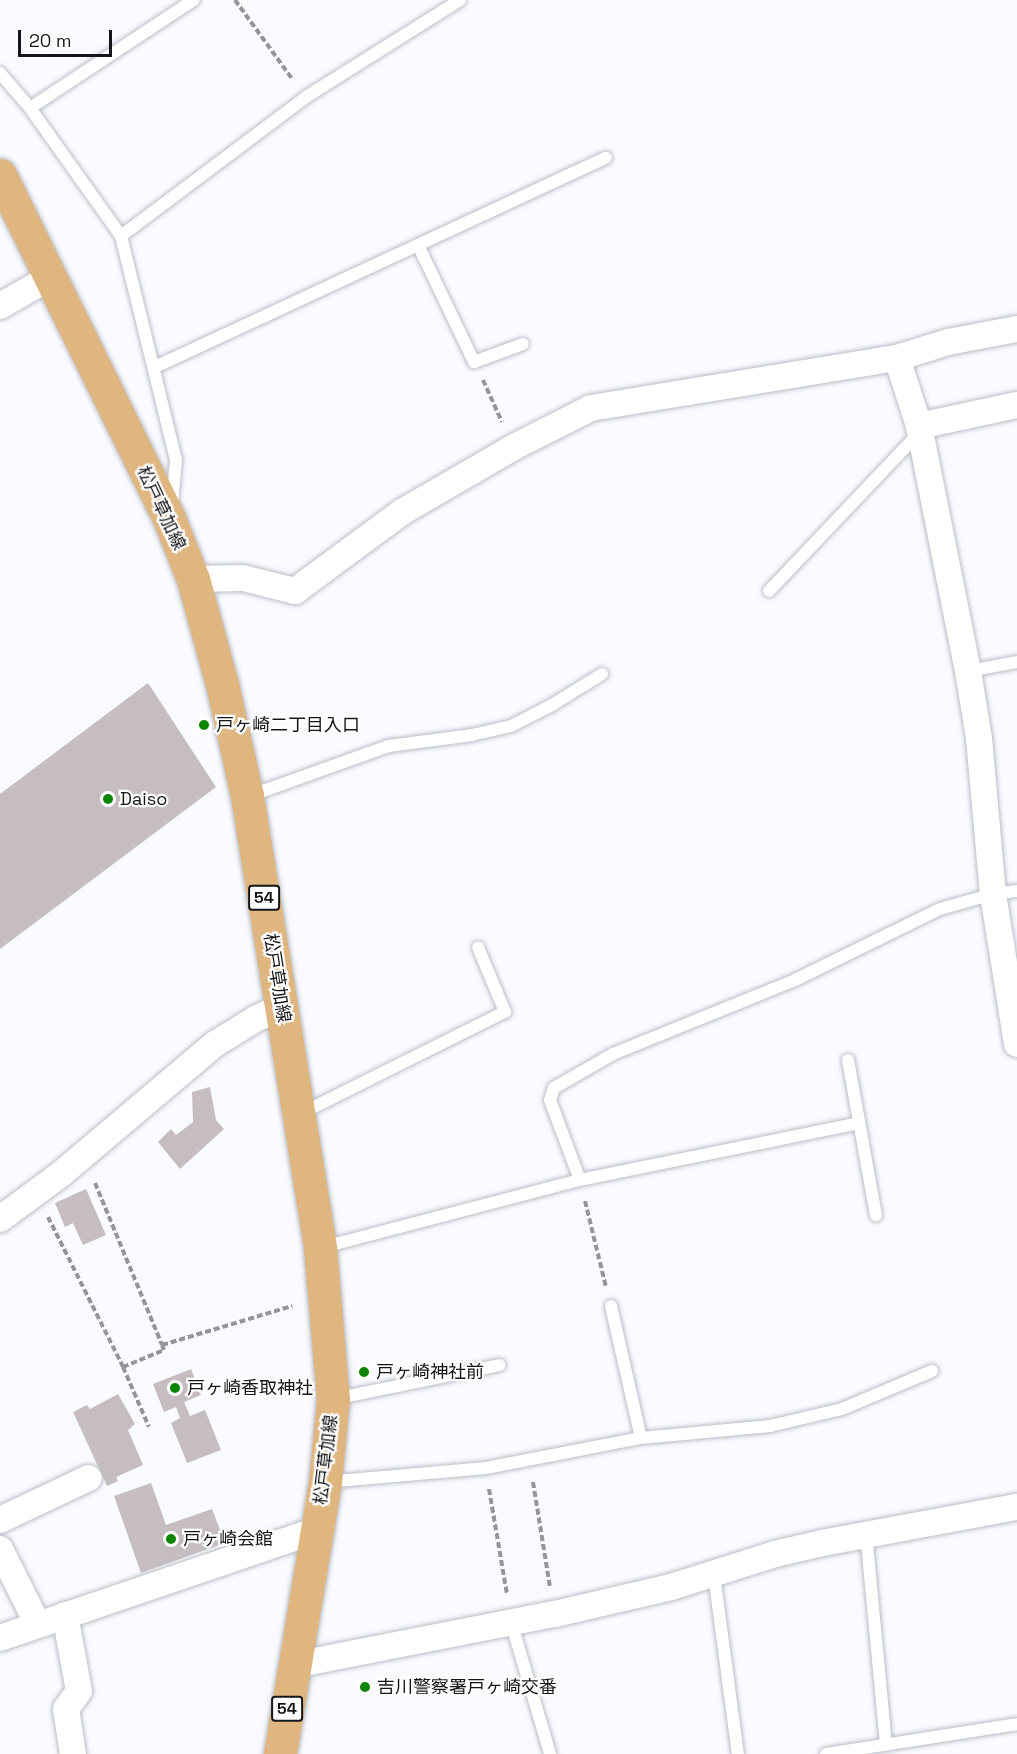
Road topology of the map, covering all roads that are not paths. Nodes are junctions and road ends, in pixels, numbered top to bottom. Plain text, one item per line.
1 (194, 0) edge
2 (460, 0) edge
3 (0, 73) edge
4 (30, 108) junction
5 (606, 158) dead end
6 (0, 175) edge
7 (122, 236) junction
8 (418, 245) junction
9 (49, 278) junction
10 (0, 306) edge
11 (1017, 329) edge
12 (523, 344) dead end
13 (897, 358) junction
14 (155, 367) junction
15 (1017, 405) edge
16 (920, 429) junction
17 (170, 521) junction
18 (193, 579) junction
19 (769, 591) dead end
20 (1017, 662) edge
21 (968, 671) junction
22 (602, 674) dead end
23 (247, 796) junction
24 (1005, 893) edge
25 (478, 947) dead end
26 (282, 1007) junction
27 (1017, 1044) edge
28 (848, 1060) dead end
29 (299, 1115) junction
30 (859, 1123) junction
31 (580, 1180) junction
32 (876, 1216) dead end
33 (0, 1219) edge
34 (320, 1248) junction
35 (611, 1306) road end
36 (500, 1365) dead end
37 (932, 1371) dead end
38 (333, 1399) junction
39 (641, 1438) junction
40 (89, 1478) dead end
41 (325, 1482) junction
42 (1017, 1507) edge
43 (0, 1520) edge
44 (316, 1530) junction
45 (866, 1533) junction
46 (0, 1550) edge
47 (714, 1575) junction
48 (65, 1615) junction
49 (511, 1622) junction
50 (37, 1623) junction
51 (0, 1638) edge
52 (294, 1665) junction
53 (1017, 1724) edge
54 (886, 1744) junction
55 (73, 1754) edge
56 (280, 1754) edge
57 (550, 1754) edge
58 (738, 1754) edge
59 (826, 1754) edge

1 - 4 lane
2 - 7 lane
3 - 4 lane
4 - 7 lane
5 - 8 lane
6 - 9 main road, 松戸草加線 / 54
7 - 14 lane
8 - 12 lane
8 - 14 lane
9 - 10 street
9 - 17 main road, 松戸草加線 / 54
11 - 13 street
13 - 16 street
13 - 18 street
14 - 17 lane
15 - 16 street
16 - 19 lane
16 - 21 street
17 - 18 main road, 松戸草加線 / 54
18 - 23 main road, 松戸草加線 / 54
20 - 21 lane
21 - 24 street
22 - 23 lane
23 - 26 main road, 松戸草加線 / 54
24 - 27 street
24 - 31 lane
25 - 29 lane
26 - 29 main road, 松戸草加線 / 54
26 - 33 street
28 - 30 lane
29 - 34 main road, 松戸草加線 / 54
30 - 31 lane
30 - 32 lane
31 - 34 lane
34 - 38 main road, 松戸草加線 / 54
35 - 39 lane
36 - 38 lane
37 - 39 lane
38 - 41 main road, 松戸草加線 / 54
39 - 41 lane
40 - 43 street
41 - 44 main road, 松戸草加線 / 54
42 - 45 street
44 - 48 street
44 - 52 main road, 松戸草加線 / 54
45 - 47 street
45 - 54 lane
46 - 50 street
47 - 49 street
47 - 58 lane
48 - 50 street
48 - 55 street
49 - 52 street
49 - 57 lane
50 - 51 street
52 - 56 main road, 松戸草加線 / 54
53 - 54 lane
54 - 59 lane

